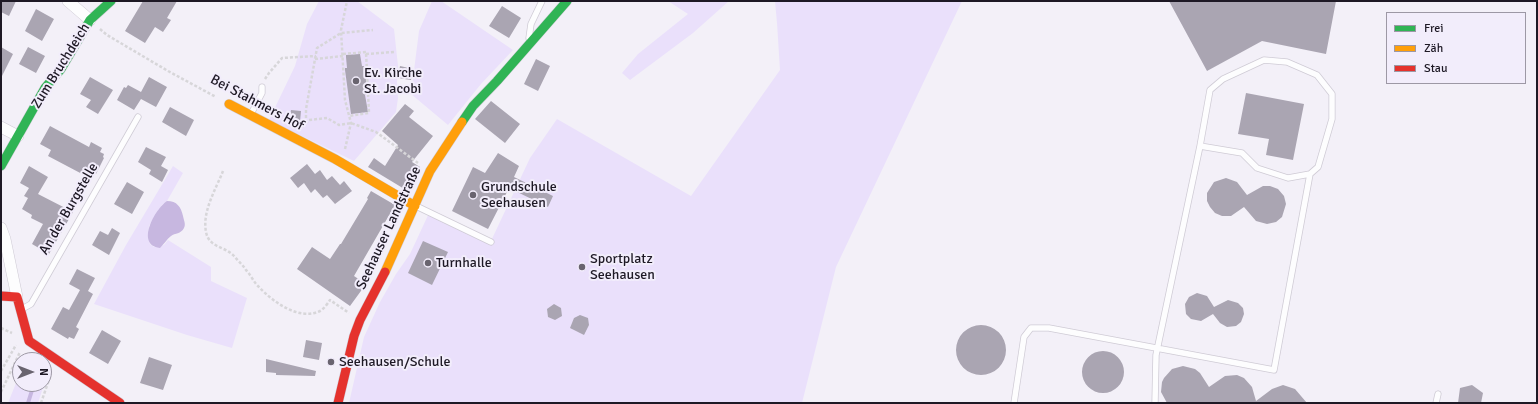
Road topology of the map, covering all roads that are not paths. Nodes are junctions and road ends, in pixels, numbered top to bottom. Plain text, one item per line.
1 (68, 1) edge
2 (110, 1) edge
3 (542, 1) edge
4 (567, 1) edge
5 (90, 20) junction
6 (528, 46) junction
7 (262, 87) road end
8 (229, 104) road end
9 (250, 116) junction
10 (138, 117) dead end
11 (1, 127) edge
12 (18, 136) junction
13 (1200, 146) junction
14 (1, 166) edge
15 (1310, 174) junction
16 (415, 206) junction
17 (1, 228) edge
18 (491, 242) dead end
19 (1, 296) edge
20 (17, 297) junction
21 (20, 309) junction
22 (1158, 349) junction
23 (1438, 394) dead end
24 (120, 403) edge
25 (338, 403) edge
26 (1014, 403) edge
27 (1155, 403) edge
28 (1436, 403) edge

1 - 5 street
2 - 5 street, Zum Bruchdeich
3 - 6 lane
4 - 6 street, Seehauser Landstraße
5 - 12 street, Zum Bruchdeich
6 - 16 street, Seehauser Landstraße
7 - 9 lane
8 - 9 street, Bei Stahmers Hof
9 - 16 street, Bei Stahmers Hof
10 - 21 lane, An der Burgstelle
11 - 12 street
12 - 14 street, Zum Bruchdeich
13 - 15 lane
13 - 15 lane
13 - 22 lane
15 - 22 lane
16 - 18 lane
16 - 25 street, Seehauser Landstraße
17 - 20 street
19 - 20 street
20 - 21 street
21 - 24 street
22 - 26 lane
22 - 27 lane
23 - 28 lane

